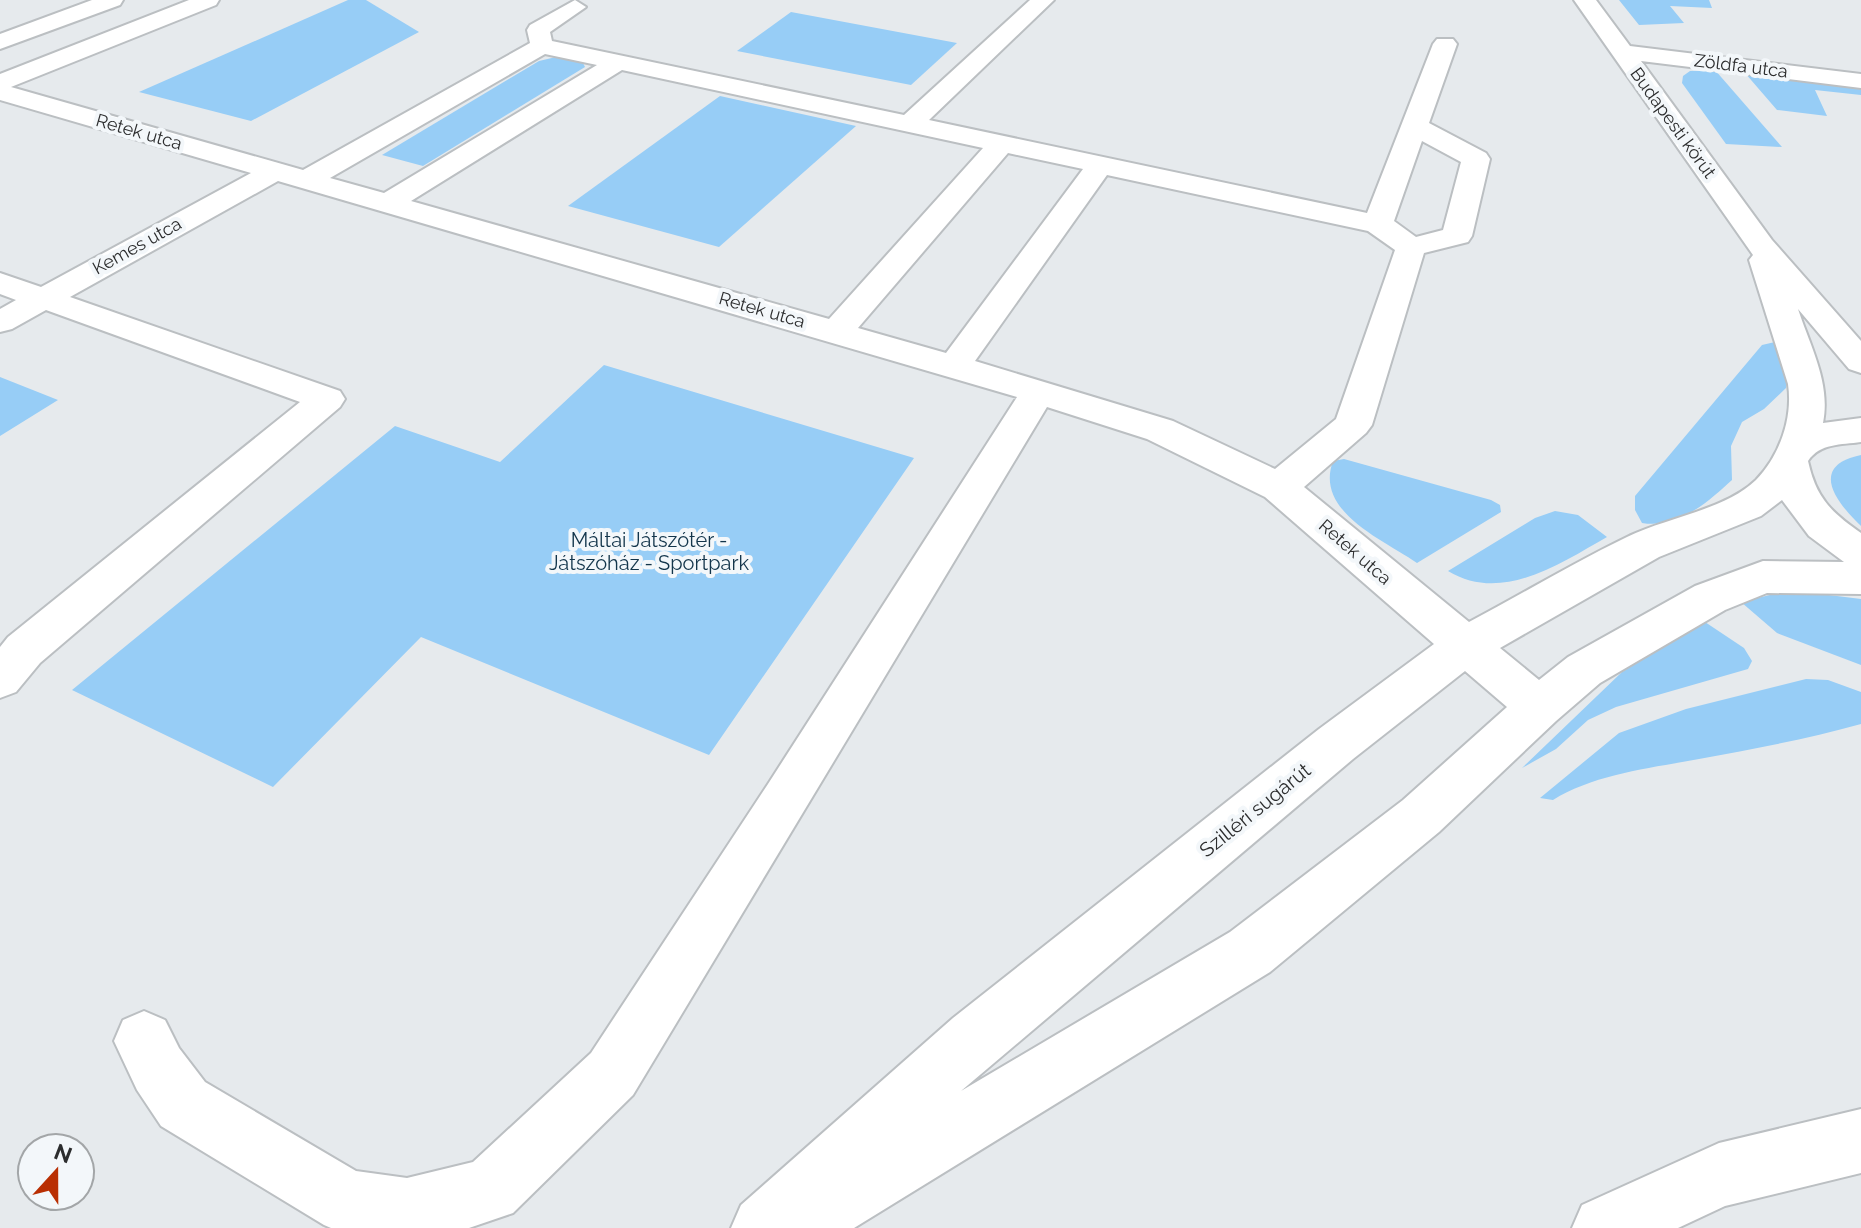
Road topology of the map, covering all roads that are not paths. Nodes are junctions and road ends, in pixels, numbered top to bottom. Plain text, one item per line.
1 (112, 0) edge
2 (208, 0) edge
3 (1043, 0) edge
4 (1585, 0) edge
5 (575, 7) dead end
6 (0, 42) edge
7 (1445, 44) dead end
8 (542, 46) junction
9 (1622, 52) junction
10 (618, 62) junction
11 (1861, 81) edge
12 (0, 83) edge
13 (0, 92) edge
14 (910, 124) junction
15 (1415, 126) junction
16 (1001, 144) junction
17 (1100, 165) junction
18 (275, 171) junction
19 (306, 180) junction
20 (388, 203) junction
21 (1378, 224) junction
22 (1761, 246) junction
23 (1411, 247) junction
24 (0, 283) edge
25 (45, 297) junction
26 (0, 322) edge
27 (836, 332) junction
28 (1861, 362) edge
29 (954, 366) junction
30 (1038, 392) junction
31 (1861, 430) edge
32 (1795, 453) junction
33 (1279, 487) junction
34 (1861, 553) edge
35 (1861, 578) edge
36 (1465, 646) junction
37 (0, 679) edge
38 (1539, 707) junction
39 (144, 1041) dead end
40 (1861, 1141) edge
41 (764, 1228) edge
42 (793, 1228) edge
43 (1605, 1228) edge

1 - 6 street
2 - 12 street
3 - 14 street
4 - 9 street, Budapesti körút
5 - 8 street
7 - 15 street
8 - 10 street
8 - 19 street
9 - 11 street, Zöldfa utca
9 - 22 street, Budapesti körút
10 - 14 street
10 - 20 street
13 - 18 street, Retek utca
14 - 16 street
15 - 21 street
15 - 23 street
16 - 17 street
16 - 27 street
17 - 21 street
17 - 29 street
18 - 19 street, Retek utca
18 - 25 street, Kemes utca
19 - 20 street, Retek utca
20 - 27 street, Retek utca
21 - 23 street
22 - 28 street, Budapesti körút
22 - 32 street, Budapesti körút
23 - 33 street
24 - 25 street
25 - 26 street, Kemes utca
25 - 37 street
27 - 29 street, Retek utca
29 - 30 street, Retek utca
30 - 33 street, Retek utca
30 - 39 street
31 - 32 street
32 - 34 street
32 - 36 street, Szilléri sugárút
33 - 36 street, Retek utca
35 - 38 street
36 - 38 street, Retek utca
36 - 41 street, Szilléri sugárút
38 - 42 street
40 - 43 street

